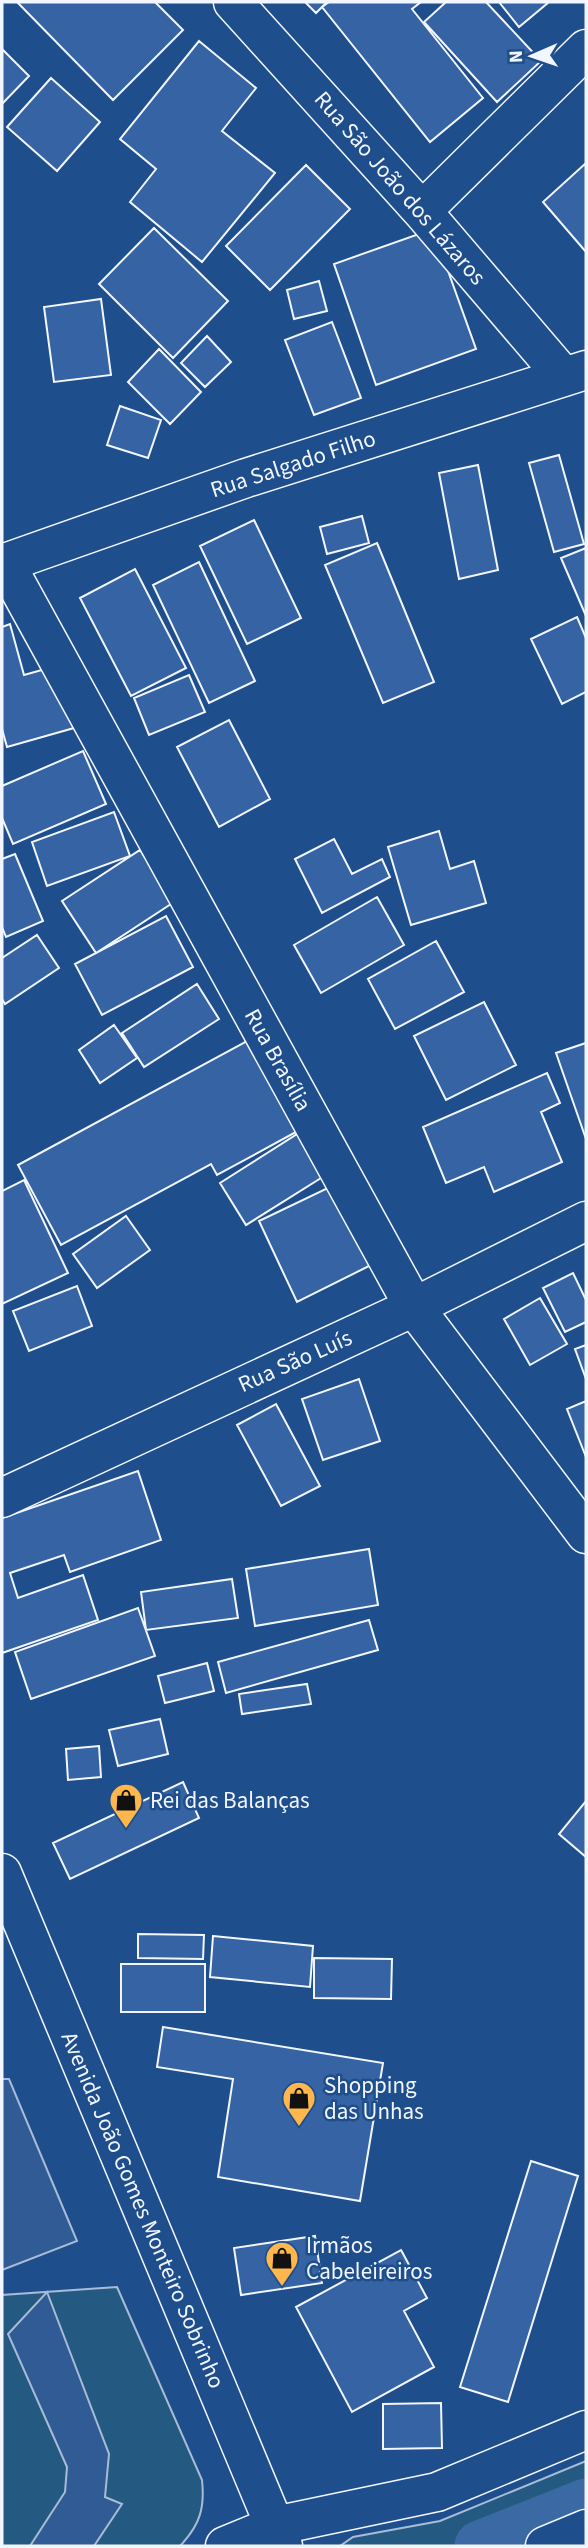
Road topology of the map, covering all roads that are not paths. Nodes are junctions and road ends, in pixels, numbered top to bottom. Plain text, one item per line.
1 (233, 2) edge
2 (586, 49) edge
3 (422, 211) junction
4 (575, 373) edge
5 (4, 564) edge
6 (586, 1221) edge
7 (414, 1307) junction
8 (2, 1498) edge
9 (586, 1534) edge
10 (2, 1873) edge
11 (586, 2430) edge
12 (586, 2529) edge
13 (279, 2536) edge
14 (225, 2546) edge
15 (545, 2546) edge

1 - 3 street, Rua São João dos Lázaros
2 - 3 street
3 - 4 street, Rua São João dos Lázaros
4 - 5 street, Rua Salgado Filho
5 - 7 street, Rua Brasília
6 - 7 street, Rua São Luís
7 - 8 street, Rua São Luís
7 - 9 street, Rua Brasília
10 - 13 street, Avenida João Gomes Monteiro Sobrinho
11 - 13 street
12 - 15 street
13 - 14 street

